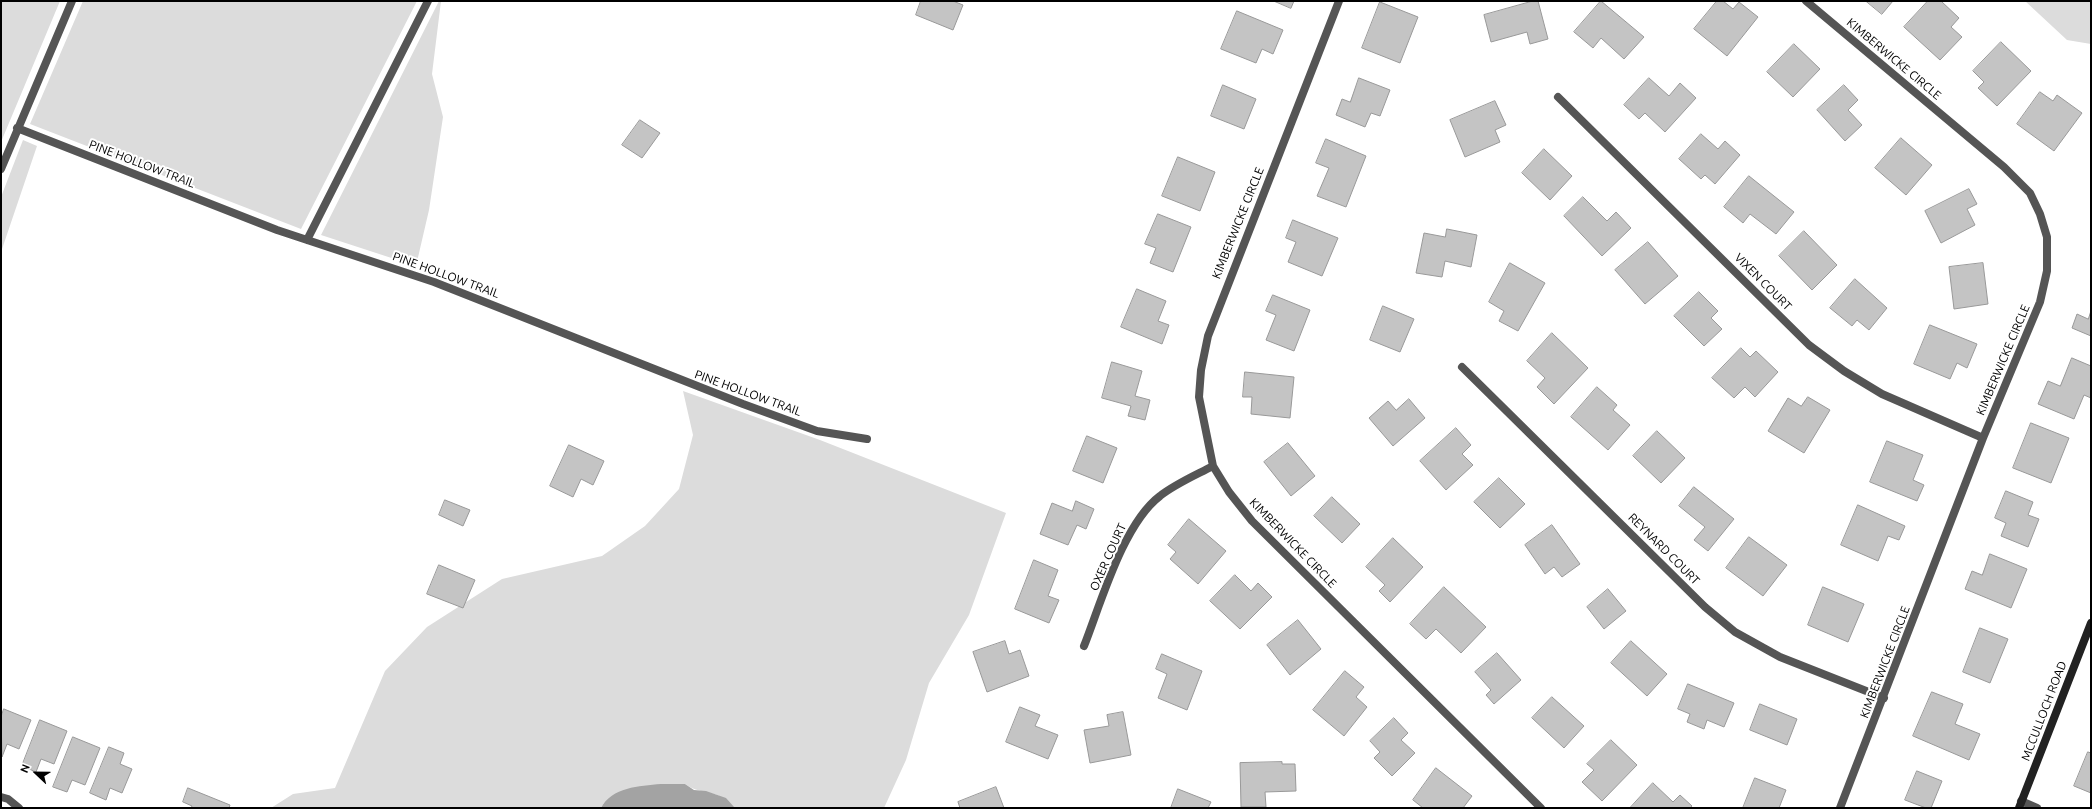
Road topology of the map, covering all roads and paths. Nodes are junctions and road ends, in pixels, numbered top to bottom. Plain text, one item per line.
1 (72, 1) edge
2 (428, 1) edge
3 (1339, 1) edge
4 (1806, 1) edge
5 (1558, 97) dead end
6 (17, 128) junction
7 (1, 169) edge
8 (307, 240) junction
9 (1462, 367) dead end
10 (867, 438) dead end
11 (1983, 438) junction
12 (1213, 466) junction
13 (2091, 623) edge
14 (1084, 646) dead end
15 (1884, 698) junction
16 (1, 797) edge
17 (2020, 805) edge
18 (19, 808) edge
19 (1541, 808) edge
20 (1840, 808) edge
21 (2037, 808) edge

1 - 6 street
2 - 8 street
3 - 12 street, KIMBERWICKE CIRCLE
4 - 11 street, KIMBERWICKE CIRCLE
5 - 11 street, VIXEN COURT
6 - 7 street
6 - 8 street, PINE HOLLOW TRAIL
8 - 10 street, PINE HOLLOW TRAIL
9 - 15 street, REYNARD COURT
11 - 15 street, KIMBERWICKE CIRCLE
12 - 14 street, OXER COURT
12 - 19 street, KIMBERWICKE CIRCLE
13 - 17 street, MCCULLOCH ROAD
15 - 20 street, KIMBERWICKE CIRCLE
16 - 18 street
17 - 21 street

